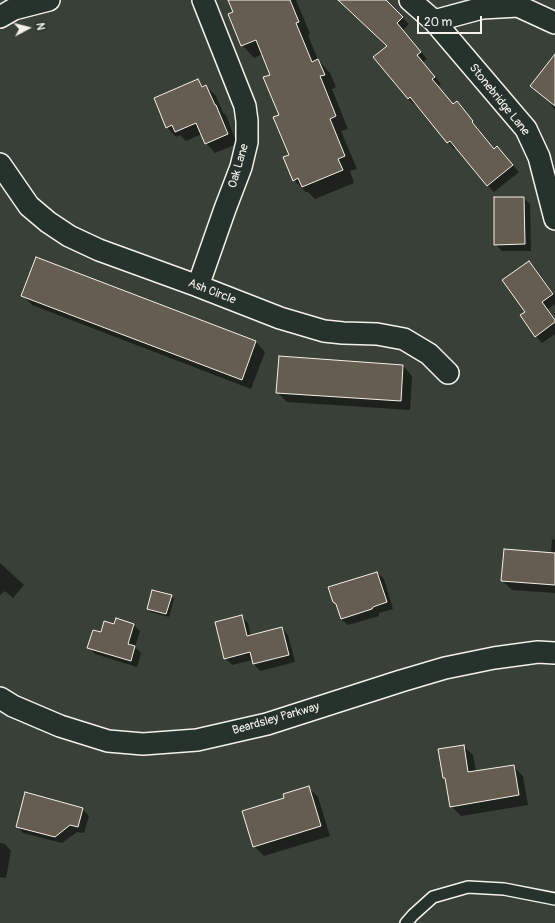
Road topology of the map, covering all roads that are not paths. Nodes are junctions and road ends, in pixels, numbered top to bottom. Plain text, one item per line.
1 (49, 0) edge
2 (203, 0) edge
3 (410, 0) edge
4 (0, 17) edge
5 (434, 21) junction
6 (555, 23) edge
7 (547, 154) edge
8 (0, 164) edge
9 (555, 219) edge
10 (198, 286) junction
11 (448, 373) dead end
12 (555, 653) edge
13 (0, 698) edge
14 (555, 899) edge
15 (406, 923) edge

1 - 4 street
2 - 10 street, Oak Lane
3 - 5 street, Stonebridge Lane
5 - 6 street
5 - 7 street, Stonebridge Lane
7 - 9 street, Stonebridge Lane
8 - 10 street, Ash Circle
10 - 11 street, Ash Circle
12 - 13 street, Beardsley Parkway
14 - 15 lane

